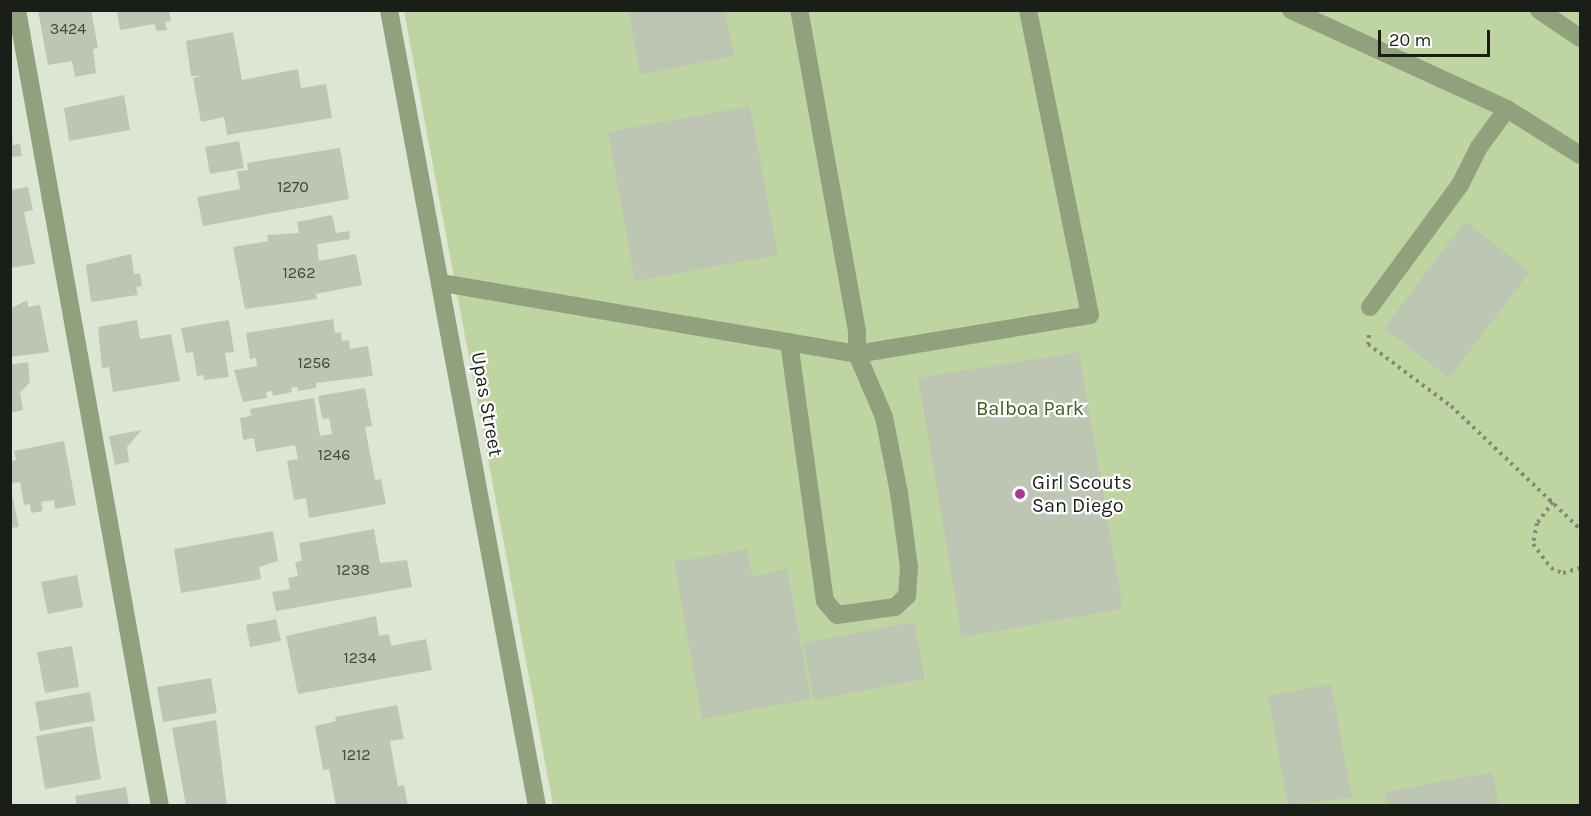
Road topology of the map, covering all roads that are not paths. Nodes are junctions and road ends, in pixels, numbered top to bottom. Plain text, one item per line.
1 (17, 10) edge
2 (389, 10) edge
3 (799, 10) edge
4 (1028, 10) edge
5 (1291, 10) edge
6 (1539, 10) edge
7 (1581, 38) edge
8 (1507, 109) junction
9 (1581, 155) edge
10 (442, 283) junction
11 (1370, 307) road end
12 (789, 342) junction
13 (857, 354) junction
14 (160, 806) edge
15 (537, 806) edge

1 - 14 street
2 - 10 street, Upas Street
3 - 13 street
4 - 13 street
5 - 8 street
6 - 7 street
8 - 9 street
8 - 11 street
10 - 12 street
10 - 15 street, Upas Street
12 - 13 street
12 - 13 street

